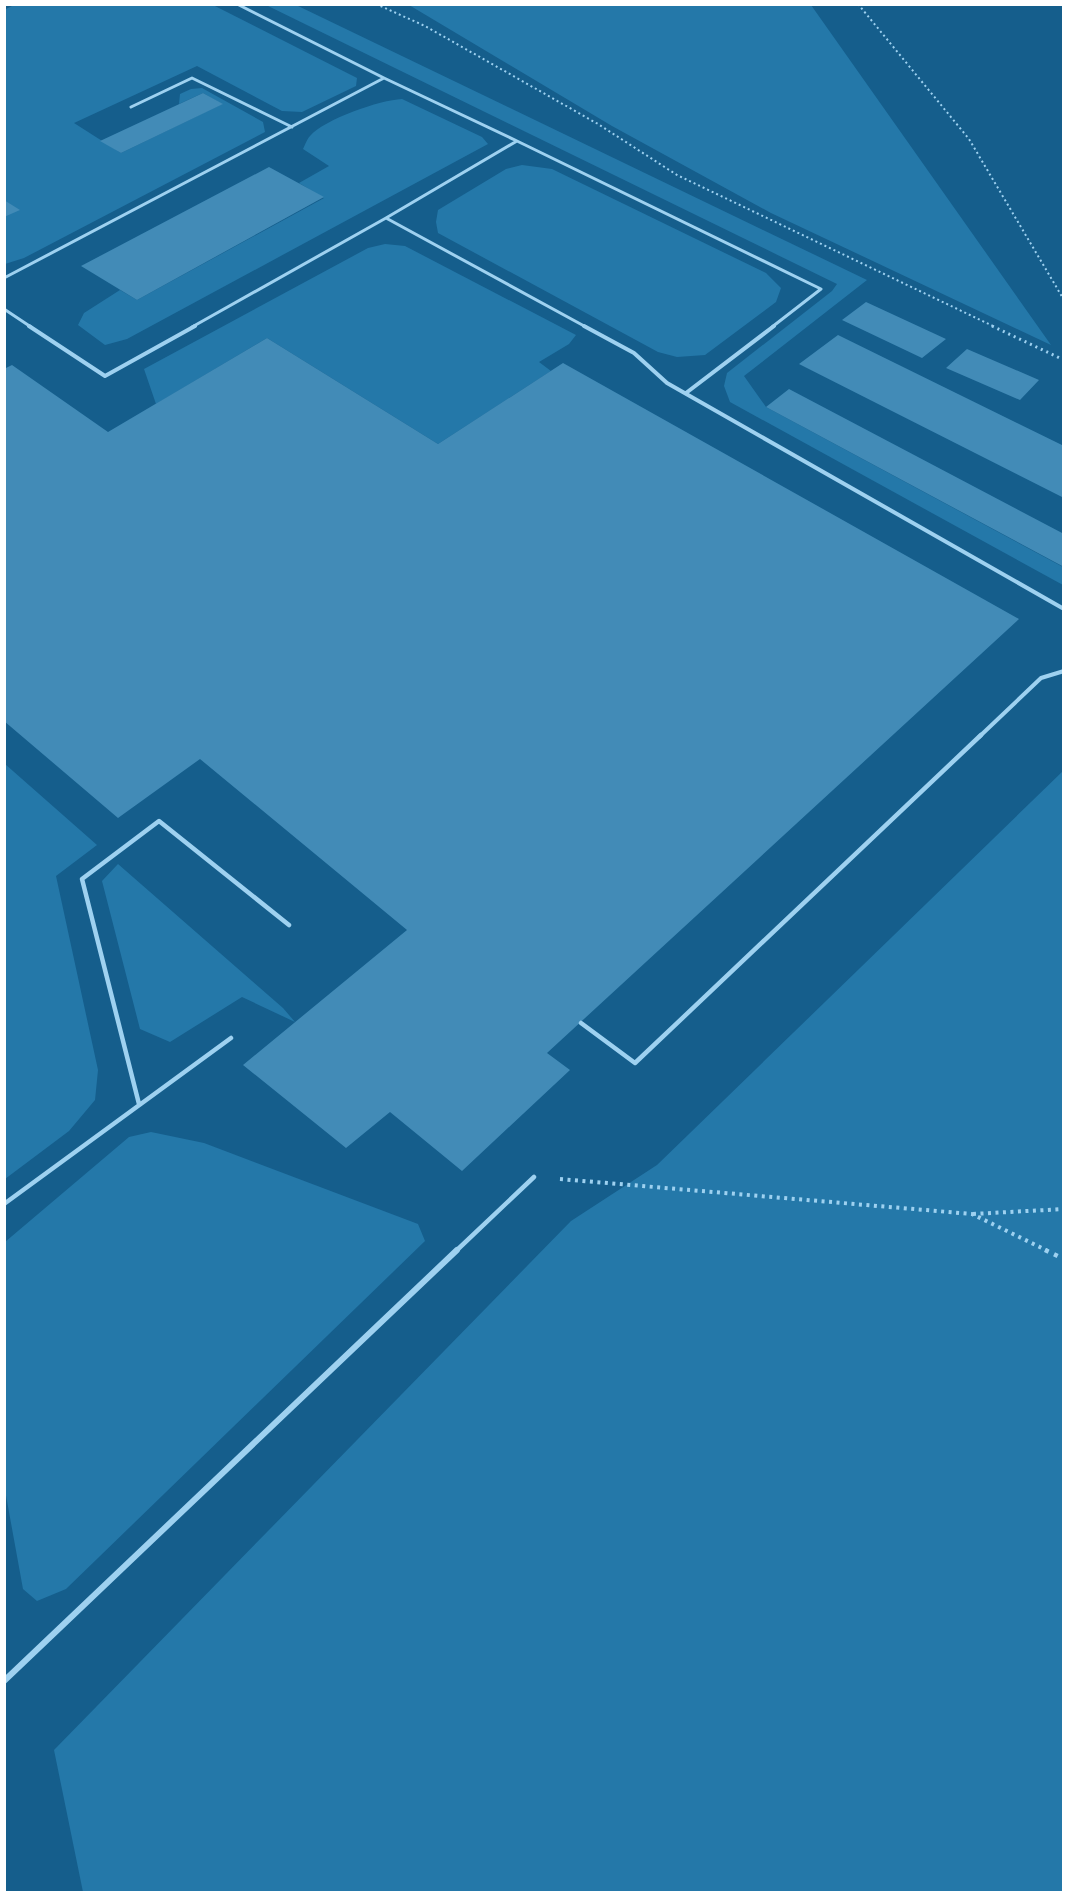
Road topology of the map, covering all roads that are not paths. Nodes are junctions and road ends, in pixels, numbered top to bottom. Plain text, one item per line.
1 (237, 4) edge
2 (384, 78) junction
3 (131, 107) dead end
4 (292, 127) junction
5 (517, 141) junction
6 (386, 218) junction
7 (4, 278) edge
8 (4, 309) edge
9 (686, 393) junction
10 (1064, 609) edge
11 (1064, 671) edge
12 (289, 925) dead end
13 (581, 1023) dead end
14 (231, 1038) dead end
15 (139, 1104) junction
16 (534, 1177) road end
17 (4, 1204) edge
18 (4, 1681) edge

1 - 2 lane
2 - 4 lane
2 - 5 lane
3 - 4 lane
4 - 7 lane
5 - 6 lane
5 - 9 lane
6 - 8 lane
6 - 9 lane
9 - 10 lane
11 - 13 lane
12 - 15 lane
14 - 15 lane
15 - 17 lane
16 - 18 lane

